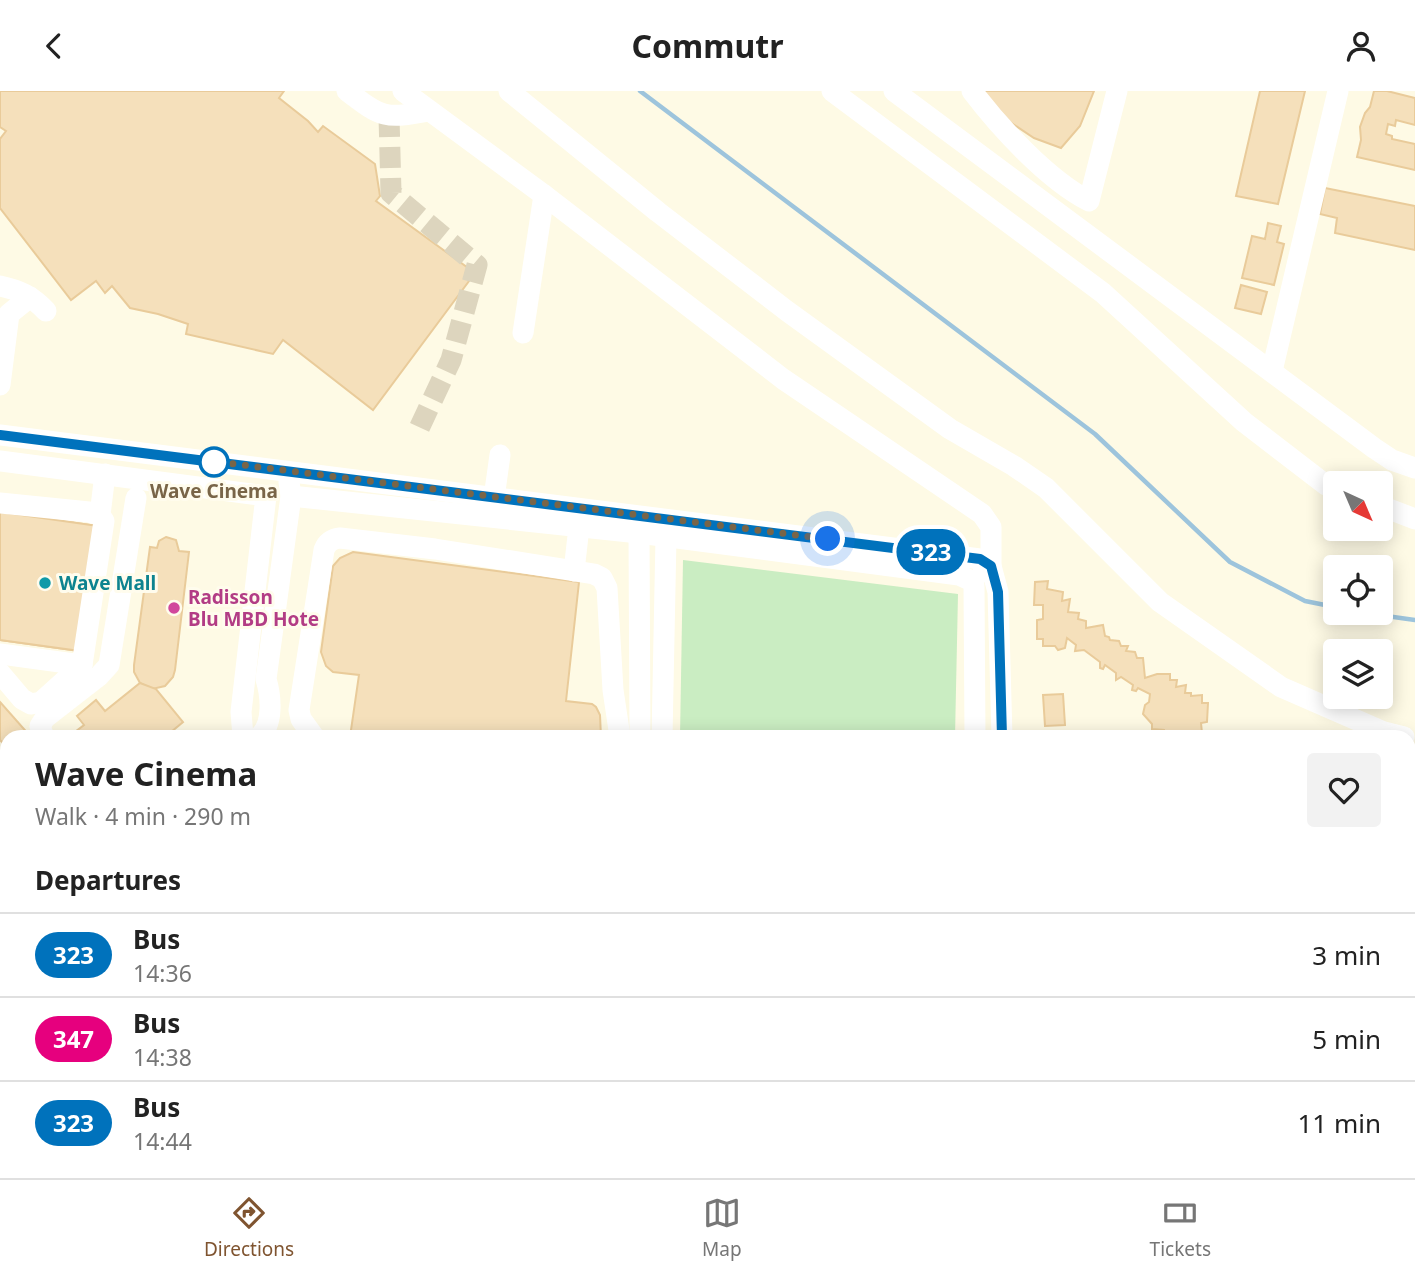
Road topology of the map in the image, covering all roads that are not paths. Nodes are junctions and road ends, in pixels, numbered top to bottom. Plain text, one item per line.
1 (347, 91) edge
2 (403, 91) edge
3 (509, 91) edge
4 (832, 91) edge
5 (894, 91) edge
6 (972, 91) edge
7 (1117, 91) edge
8 (1338, 91) edge
9 (429, 111) junction
10 (544, 195) junction
11 (0, 286) edge
12 (523, 333) dead end
13 (1272, 371) junction
14 (0, 384) edge
15 (0, 435) edge
16 (500, 455) dead end
17 (0, 461) edge
18 (1415, 468) edge
19 (287, 471) junction
20 (105, 474) junction
21 (1323, 483) edge
22 (291, 496) junction
23 (136, 498) dead end
24 (494, 498) junction
25 (0, 503) edge
26 (1393, 511) edge
27 (438, 512) junction
28 (100, 515) junction
29 (1415, 519) edge
30 (579, 527) junction
31 (639, 533) junction
32 (666, 537) junction
33 (435, 549) junction
34 (991, 566) junction
35 (574, 571) junction
36 (257, 572) junction
37 (280, 576) junction
38 (972, 581) junction
39 (250, 635) junction
40 (272, 636) junction
41 (0, 654) edge
42 (82, 665) junction
43 (0, 673) edge
44 (267, 679) junction
45 (303, 680) junction
46 (41, 730) edge
47 (242, 730) edge
48 (266, 730) edge
49 (309, 730) edge
50 (619, 730) edge
51 (640, 730) edge
52 (662, 730) edge
53 (975, 730) edge
54 (1002, 730) edge
55 (1379, 730) edge

1 - 9 street
2 - 9 street
3 - 55 street
4 - 21 street
5 - 13 street
6 - 7 street
8 - 13 street
9 - 10 street
10 - 12 street
10 - 34 street
11 - 14 street
13 - 18 street
15 - 19 street
16 - 24 street
17 - 20 street
19 - 22 street
19 - 24 street
20 - 28 street
20 - 36 street
22 - 27 street
22 - 37 street
23 - 46 street
24 - 34 street
25 - 28 street
26 - 29 street
27 - 30 street
27 - 33 street
28 - 42 street
30 - 31 street
30 - 35 street
31 - 32 street
31 - 51 street
32 - 38 street
32 - 52 street
33 - 35 street
33 - 45 street
34 - 38 street
34 - 54 street
35 - 50 street
36 - 37 street
36 - 39 street
37 - 40 street
38 - 53 street
39 - 40 street
39 - 47 street
40 - 44 street
41 - 42 street
42 - 43 street
44 - 45 street
44 - 48 street
45 - 49 street

